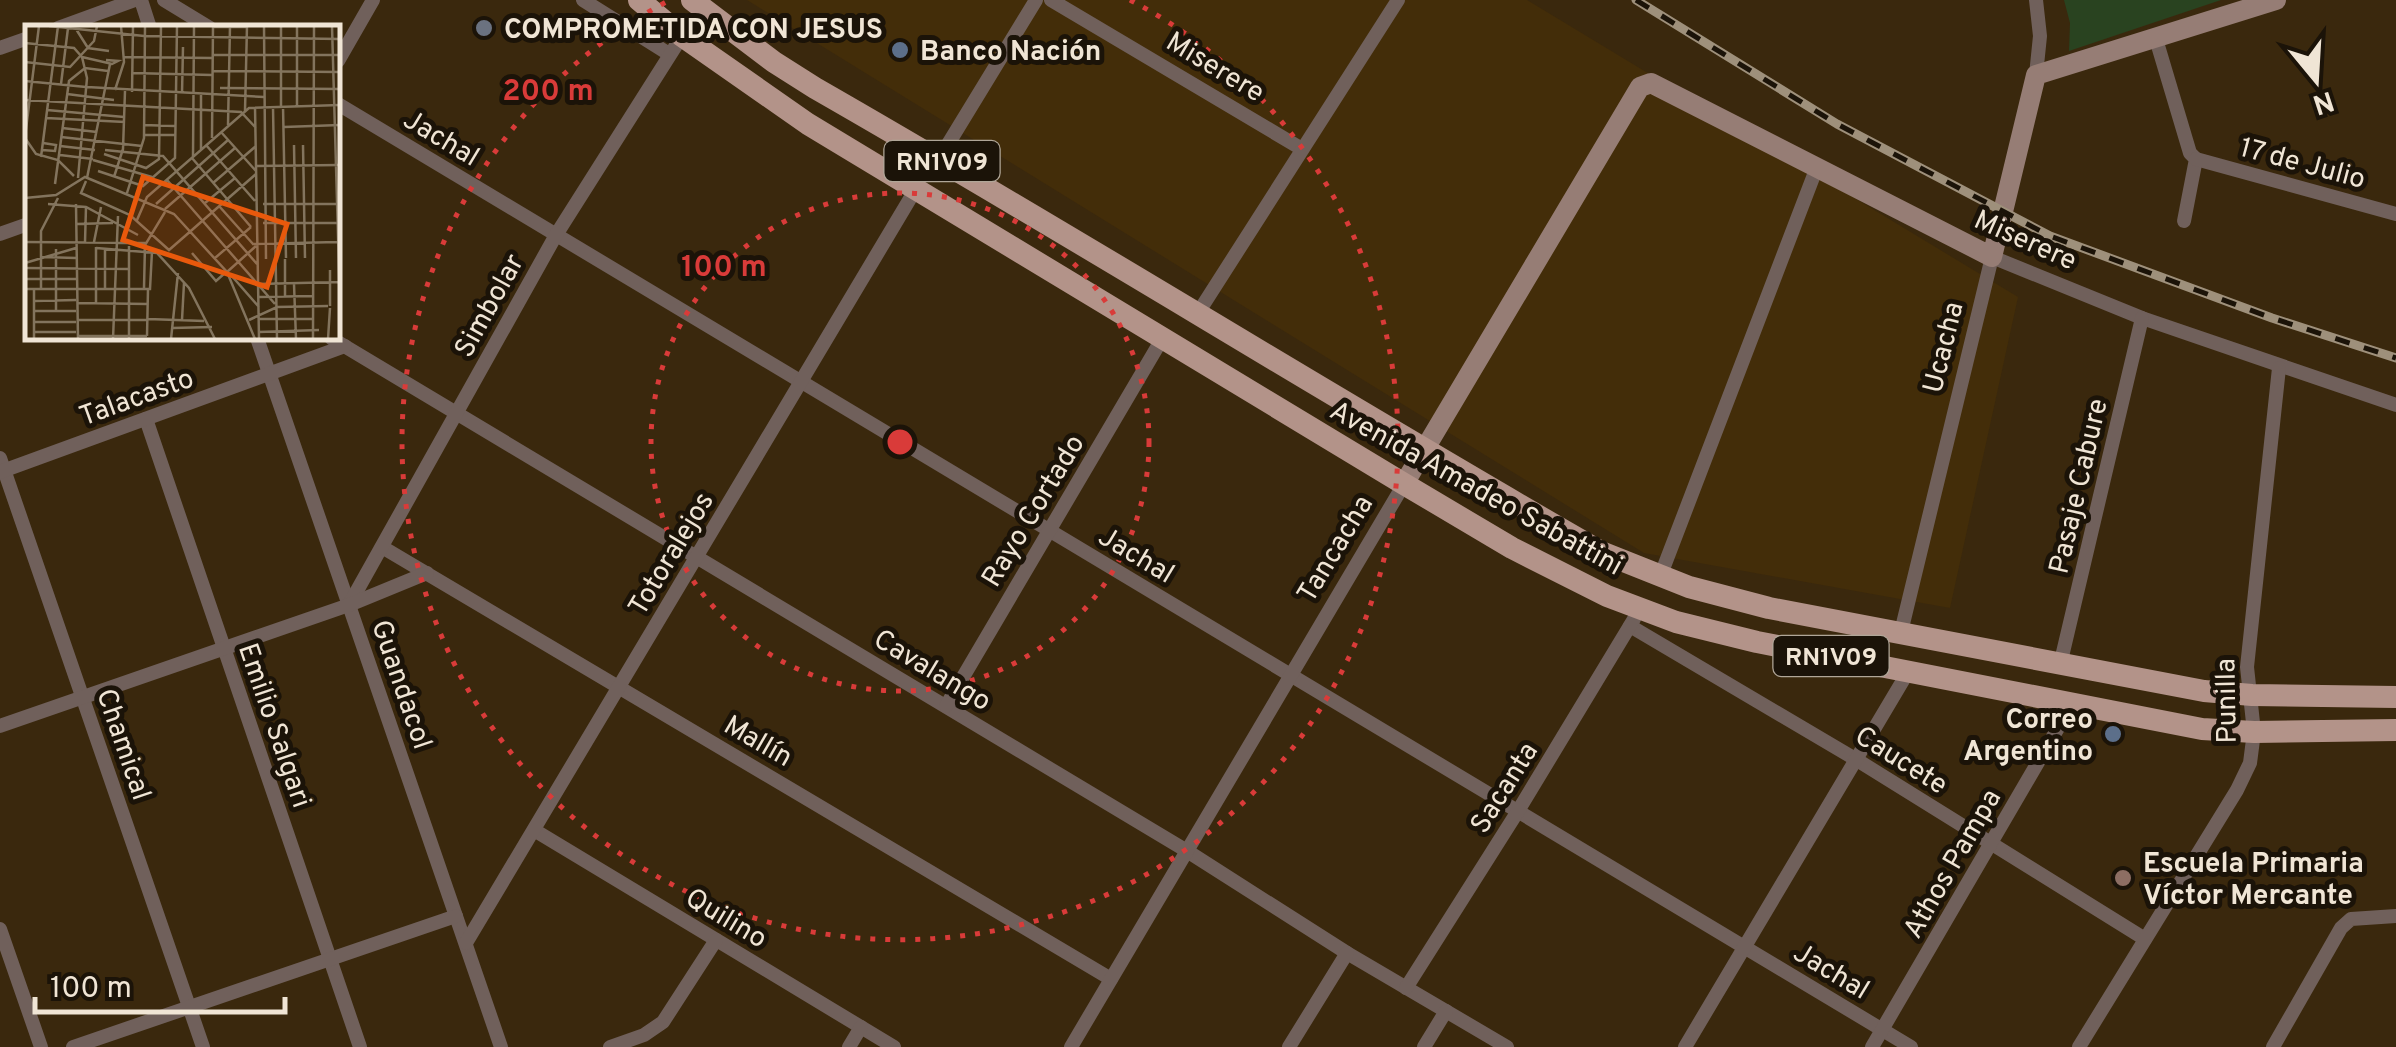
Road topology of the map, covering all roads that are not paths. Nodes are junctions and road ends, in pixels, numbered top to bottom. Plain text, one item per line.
1 (138, 0) edge
2 (164, 0) edge
3 (372, 0) edge
4 (584, 0) edge
5 (639, 0) edge
6 (1036, 0) edge
7 (1051, 0) edge
8 (1398, 0) edge
9 (2036, 0) edge
10 (2276, 0) edge
11 (696, 2) edge
12 (67, 25) edge
13 (149, 25) edge
14 (205, 25) edge
15 (25, 39) edge
16 (2156, 39) junction
17 (675, 45) junction
18 (0, 48) edge
19 (340, 57) edge
20 (2036, 76) junction
21 (1650, 83) joint
22 (340, 105) edge
23 (1302, 150) junction
24 (939, 159) junction
25 (2196, 159) junction
26 (1817, 166) junction
27 (917, 188) junction
28 (2396, 214) edge
29 (2184, 221) dead end
30 (25, 225) edge
31 (0, 234) edge
32 (556, 235) junction
33 (1992, 258) junction
34 (1198, 314) junction
35 (2142, 318) junction
36 (1162, 339) junction
37 (258, 340) edge
38 (334, 340) edge
39 (345, 346) junction
40 (2280, 368) junction
41 (270, 374) junction
42 (801, 382) junction
43 (2396, 406) edge
44 (456, 413) junction
45 (146, 418) junction
46 (1424, 451) junction
47 (1, 466) edge
48 (1404, 484) junction
49 (1048, 530) junction
50 (382, 547) junction
51 (697, 557) junction
52 (427, 573) junction
53 (1660, 577) junction
54 (349, 604) junction
55 (1634, 618) junction
56 (1901, 632) junction
57 (223, 648) junction
58 (2060, 666) junction
59 (1908, 672) junction
60 (1290, 675) junction
61 (619, 686) junction
62 (2252, 696) junction
63 (82, 697) junction
64 (2396, 697) edge
65 (2072, 704) junction
66 (946, 706) junction
67 (0, 726) edge
68 (2396, 730) edge
69 (2254, 732) junction
70 (1856, 760) junction
71 (1518, 811) junction
72 (534, 830) junction
73 (1992, 845) junction
74 (1187, 850) junction
75 (456, 916) junction
76 (2396, 916) edge
77 (0, 929) edge
78 (2145, 939) junction
79 (716, 940) junction
80 (466, 943) junction
81 (1745, 948) junction
82 (1347, 953) junction
83 (329, 958) junction
84 (1111, 979) junction
85 (1406, 988) junction
86 (188, 1006) junction
87 (1446, 1011) junction
88 (860, 1027) junction
89 (1882, 1030) junction
90 (41, 1047) edge
91 (73, 1047) edge
92 (203, 1047) edge
93 (360, 1047) edge
94 (501, 1047) edge
95 (610, 1047) edge
96 (849, 1047) edge
97 (894, 1047) edge
98 (1070, 1047) edge
99 (1289, 1047) edge
100 (1424, 1047) edge
101 (1507, 1047) edge
102 (1686, 1047) edge
103 (1872, 1047) edge
104 (1911, 1047) edge
105 (2079, 1047) edge
106 (2274, 1047) edge

1 - 12 street
1 - 13 street
2 - 14 street
3 - 19 street
4 - 17 street
5 - 17 main road, Avenida Amadeo Sabattini / RN1V09
6 - 24 street
7 - 23 street, Miserere
8 - 23 street
9 - 20 street
10 - 16 street
11 - 24 main road, Avenida Amadeo Sabattini / RN1V09
15 - 18 street
16 - 20 street
16 - 25 street
17 - 27 main road, Avenida Amadeo Sabattini / RN1V09
17 - 32 street, Simbolar
20 - 33 street, Ucacha
21 - 26 street, Miserere
21 - 46 street, Tancacha
22 - 32 street, Jachal
23 - 34 street
24 - 34 main road, Avenida Amadeo Sabattini / RN1V09
25 - 28 street, 17 de Julio
25 - 29 street
26 - 33 street, Miserere
26 - 53 street
27 - 36 main road, Avenida Amadeo Sabattini / RN1V09
27 - 42 street, Totoralejos
30 - 31 street
32 - 42 street, Jachal
32 - 44 street, Simbolar
33 - 35 street, Miserere
33 - 56 street, Ucacha
34 - 46 main road, Avenida Amadeo Sabattini / RN1V09
35 - 40 street, Miserere
35 - 58 street, Pasaje Cabure
36 - 48 main road, Avenida Amadeo Sabattini / RN1V09
36 - 49 street, Rayo Cortado
37 - 41 street, Guandacol
38 - 39 street, Cavalango
39 - 41 street, Talacasto
39 - 44 street, Cavalango
40 - 43 street, Miserere
40 - 62 street, Punilla
41 - 45 street, Talacasto
41 - 54 street, Guandacol
42 - 49 street, Jachal
42 - 51 street, Totoralejos
44 - 50 street, Simbolar
44 - 51 street, Cavalango
45 - 47 street, Talacasto
45 - 57 street, Emilio Salgari
46 - 48 street, Tancacha
46 - 53 main road, Avenida Amadeo Sabattini / RN1V09
47 - 63 street, Chamical
48 - 55 main road, Avenida Amadeo Sabattini / RN1V09
48 - 60 street, Tancacha
49 - 60 street, Jachal
49 - 66 street, Rayo Cortado
50 - 52 street, Mallín
50 - 54 street, Simbolar
51 - 61 street, Totoralejos
51 - 66 street, Cavalango
52 - 54 street
52 - 61 street, Mallín
53 - 56 main road, Avenida Amadeo Sabattini / RN1V09
54 - 57 street
54 - 75 street, Guandacol
55 - 59 main road, Avenida Amadeo Sabattini / RN1V09
55 - 70 street, Caucete
55 - 71 street, Sacanta
56 - 58 main road, Avenida Amadeo Sabattini / RN1V09
57 - 63 street
57 - 83 street, Emilio Salgari
58 - 62 main road, Avenida Amadeo Sabattini / RN1V09
59 - 65 main road, Avenida Amadeo Sabattini / RN1V09
59 - 70 street
60 - 71 street, Jachal
60 - 74 street, Tancacha
61 - 72 street, Totoralejos
61 - 84 street, Mallín
62 - 64 main road, Avenida Amadeo Sabattini / RN1V09
62 - 69 street, Punilla
63 - 67 street
63 - 86 street, Chamical
65 - 69 main road, Avenida Amadeo Sabattini / RN1V09
65 - 73 street, Athos Pampa
66 - 74 street, Cavalango
68 - 69 main road, Avenida Amadeo Sabattini / RN1V09
69 - 78 street, Punilla
70 - 73 street, Caucete
70 - 81 street
71 - 81 street, Jachal
71 - 85 street, Sacanta
72 - 79 street, Quilino
72 - 80 street, Totoralejos
73 - 78 street, Caucete
73 - 89 street, Athos Pampa
74 - 82 street, Cavalango
74 - 84 street, Tancacha
75 - 80 street, Guandacol
75 - 83 street
76 - 106 street
77 - 90 street
78 - 105 street, Punilla
79 - 88 street, Quilino
79 - 95 street
80 - 94 street, Guandacol
81 - 89 street, Jachal
81 - 102 street
82 - 85 street, Cavalango
82 - 99 street
83 - 86 street
83 - 93 street, Emilio Salgari
84 - 98 street, Tancacha
85 - 87 street, Cavalango
86 - 91 street
86 - 92 street, Chamical
87 - 100 street
87 - 101 street, Cavalango
88 - 96 street
88 - 97 street, Quilino
89 - 103 street, Athos Pampa
89 - 104 street, Jachal

